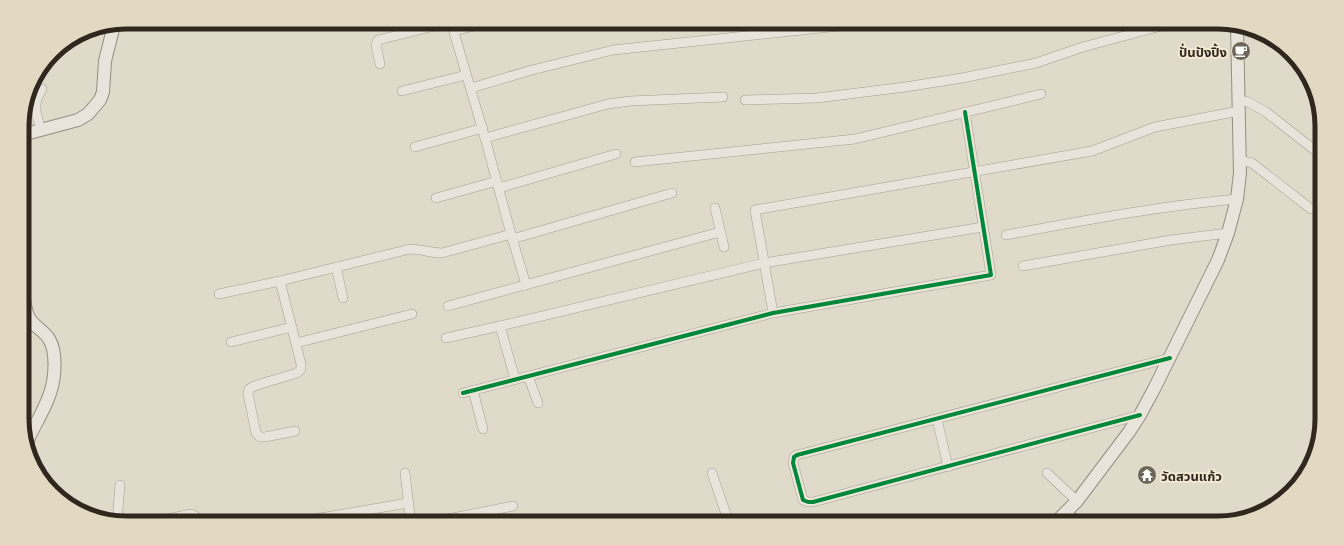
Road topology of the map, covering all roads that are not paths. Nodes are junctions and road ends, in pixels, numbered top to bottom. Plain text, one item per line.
1 (422, 29) edge
2 (453, 29) edge
3 (465, 29) edge
4 (811, 29) edge
5 (1150, 29) edge
6 (112, 30) edge
7 (1237, 31) edge
8 (454, 32) junction
9 (380, 64) dead end
10 (466, 75) junction
11 (471, 88) junction
12 (42, 89) dead end
13 (402, 90) dead end
14 (1041, 94) dead end
15 (723, 97) dead end
16 (745, 100) dead end
17 (1239, 105) junction
18 (966, 112) junction
19 (483, 128) junction
20 (41, 130) junction
21 (29, 133) edge
22 (485, 138) junction
23 (415, 147) dead end
24 (1315, 150) edge
25 (616, 154) dead end
26 (1240, 160) junction
27 (635, 162) dead end
28 (974, 171) junction
29 (498, 184) junction
30 (672, 193) dead end
31 (436, 198) dead end
32 (1237, 199) junction
33 (715, 208) dead end
34 (1311, 209) dead end
35 (983, 227) junction
36 (720, 232) junction
37 (1228, 234) junction
38 (1006, 235) dead end
39 (511, 237) junction
40 (724, 247) dead end
41 (764, 263) junction
42 (1023, 266) dead end
43 (336, 267) junction
44 (280, 281) junction
45 (526, 285) junction
46 (219, 294) dead end
47 (343, 298) dead end
48 (448, 306) dead end
49 (772, 312) junction
50 (412, 314) dead end
51 (29, 318) edge
52 (500, 326) junction
53 (292, 327) junction
54 (446, 338) dead end
55 (230, 342) dead end
56 (296, 343) junction
57 (1170, 358) junction
58 (528, 376) junction
59 (515, 379) junction
60 (473, 390) junction
61 (463, 393) dead end
62 (538, 403) dead end
63 (1140, 415) junction
64 (937, 419) junction
65 (483, 429) dead end
66 (295, 431) dead end
67 (30, 434) edge
68 (948, 467) junction
69 (405, 473) dead end
70 (712, 473) dead end
71 (1047, 473) dead end
72 (120, 485) dead end
73 (1077, 501) junction
74 (408, 503) junction
75 (513, 506) dead end
76 (117, 515) edge
77 (182, 516) edge
78 (195, 516) edge
79 (332, 516) edge
80 (410, 516) edge
81 (462, 516) edge
82 (727, 516) edge
83 (1062, 516) edge

1 - 9 street
2 - 8 street
3 - 8 street
4 - 11 street
5 - 16 street
6 - 20 street
7 - 17 street
8 - 10 street
10 - 11 street
10 - 13 street
11 - 19 street
12 - 20 street
14 - 18 street
15 - 22 street
17 - 24 street
17 - 26 street
17 - 28 street
18 - 27 street
18 - 28 street
19 - 22 street
19 - 23 street
20 - 21 street
22 - 29 street
25 - 29 street
26 - 32 street
26 - 34 street
28 - 35 street
28 - 41 street
29 - 31 street
29 - 39 street
30 - 39 street
32 - 37 street
32 - 38 street
33 - 36 street
35 - 41 street
35 - 49 street
36 - 40 street
36 - 45 street
37 - 42 street
37 - 57 street
39 - 43 street
39 - 45 street
41 - 49 street
41 - 52 street
43 - 44 street
43 - 47 street
44 - 46 street
44 - 53 street
45 - 48 street
49 - 58 street
50 - 56 street
51 - 67 street
52 - 54 street
52 - 59 street
53 - 55 street
53 - 56 street
56 - 66 street
57 - 63 street
57 - 64 street
58 - 59 street
58 - 62 street
59 - 60 street
60 - 61 street
60 - 65 street
63 - 68 street
63 - 73 street
64 - 68 street
64 - 68 street
69 - 74 street
70 - 82 street
71 - 73 street
72 - 76 street
73 - 83 street
74 - 79 street
74 - 80 street
75 - 81 street
77 - 78 street

